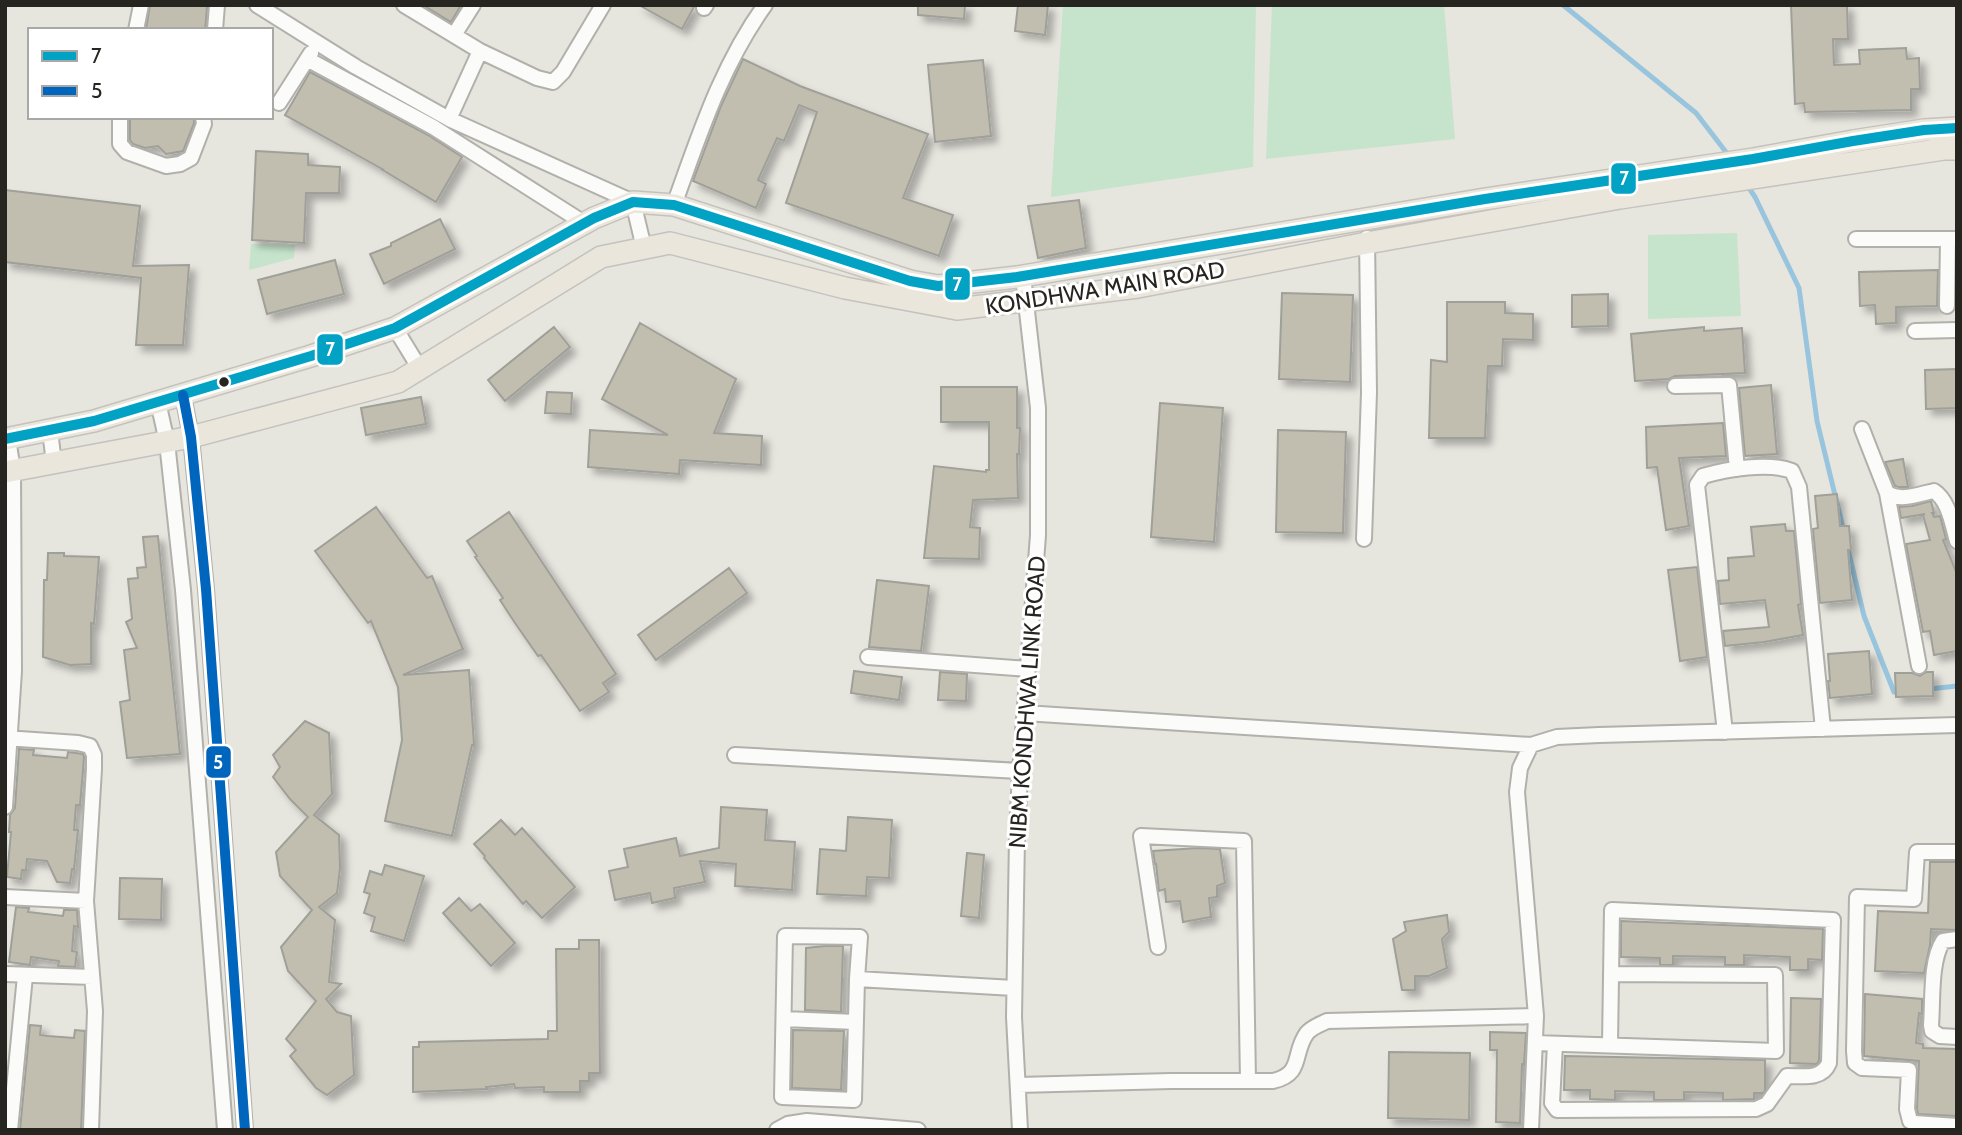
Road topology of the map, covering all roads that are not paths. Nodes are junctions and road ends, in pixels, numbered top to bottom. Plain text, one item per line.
1 (141, 5) edge
2 (217, 5) edge
3 (257, 5) edge
4 (404, 5) edge
5 (473, 5) edge
6 (603, 5) edge
7 (765, 5) edge
8 (136, 28) edge
9 (215, 28) edge
10 (454, 35) junction
11 (317, 43) junction
12 (480, 51) junction
13 (307, 59) junction
14 (279, 103) dead end
15 (120, 119) edge
16 (203, 119) edge
17 (449, 119) junction
18 (1957, 128) edge
19 (1957, 149) edge
20 (633, 202) junction
21 (674, 205) junction
22 (1366, 219) junction
23 (584, 223) junction
24 (1856, 239) dead end
25 (1952, 239) edge
26 (1367, 243) junction
27 (645, 248) junction
28 (1023, 276) junction
29 (1026, 301) junction
30 (1947, 306) dead end
31 (395, 328) junction
32 (1957, 330) edge
33 (1915, 331) dead end
34 (419, 369) junction
35 (1675, 386) dead end
36 (183, 395) junction
37 (158, 402) junction
38 (1862, 429) dead end
39 (50, 431) junction
40 (191, 437) junction
41 (7, 439) edge
42 (167, 442) junction
43 (54, 463) junction
44 (1737, 469) junction
45 (9, 471) edge
46 (1887, 493) junction
47 (1364, 539) dead end
48 (1957, 541) edge
49 (868, 657) dead end
50 (1919, 666) dead end
51 (1028, 669) junction
52 (1024, 713) junction
53 (1957, 725) edge
54 (1823, 729) junction
55 (1725, 732) junction
56 (8, 738) edge
57 (1531, 746) junction
58 (735, 755) dead end
59 (1020, 771) junction
60 (5, 807) edge
61 (1957, 852) edge
62 (5, 897) edge
63 (86, 901) junction
64 (1957, 939) edge
65 (1158, 947) dead end
66 (5, 974) edge
67 (1612, 974) junction
68 (25, 976) junction
69 (92, 977) junction
70 (857, 979) junction
71 (1014, 988) junction
72 (1536, 1016) junction
73 (784, 1018) junction
74 (856, 1022) junction
75 (1957, 1037) edge
76 (1535, 1043) junction
77 (1555, 1044) junction
78 (1610, 1045) junction
79 (1248, 1081) junction
80 (1018, 1085) junction
81 (1957, 1126) edge
82 (10, 1130) edge
83 (91, 1130) edge
84 (225, 1130) edge
85 (245, 1130) edge
86 (778, 1130) edge
87 (918, 1130) edge
88 (1020, 1130) edge
89 (1531, 1130) edge

1 - 8 street
2 - 9 street
3 - 11 street
4 - 10 street
5 - 10 street
6 - 12 street
7 - 21 street
10 - 12 street
11 - 13 street
11 - 17 street
12 - 17 street
13 - 14 street
13 - 23 street
15 - 16 street
17 - 20 street
18 - 22 main road, KONDHWA MAIN ROAD
19 - 26 main road, KONDHWA MAIN ROAD
20 - 21 main road, KONDHWA MAIN ROAD
20 - 23 main road, KONDHWA MAIN ROAD
20 - 27 street
21 - 28 main road, KONDHWA MAIN ROAD
22 - 26 street
22 - 28 main road, KONDHWA MAIN ROAD
23 - 31 main road, KONDHWA MAIN ROAD
24 - 25 street
25 - 30 street
26 - 29 main road, KONDHWA MAIN ROAD
26 - 47 street
27 - 29 main road, KONDHWA MAIN ROAD
27 - 34 main road, KONDHWA MAIN ROAD
28 - 29 street, NIBM KONDHWA LINK ROAD
29 - 51 street, NIBM KONDHWA LINK ROAD
31 - 34 street
31 - 36 main road, KONDHWA MAIN ROAD
32 - 33 street
34 - 40 main road, KONDHWA MAIN ROAD
35 - 44 street
36 - 37 main road, KONDHWA MAIN ROAD
36 - 40 street
37 - 39 main road, KONDHWA MAIN ROAD
37 - 42 street
38 - 46 street
39 - 41 main road, KONDHWA MAIN ROAD
39 - 43 street
40 - 42 main road, KONDHWA MAIN ROAD
40 - 85 street
41 - 45 street
42 - 43 main road, KONDHWA MAIN ROAD
42 - 84 street
43 - 45 main road, KONDHWA MAIN ROAD
44 - 54 street
44 - 55 street
45 - 56 street
46 - 48 street
46 - 50 street
49 - 51 street
51 - 52 street, NIBM KONDHWA LINK ROAD
52 - 57 street
52 - 59 street, NIBM KONDHWA LINK ROAD
53 - 54 street
54 - 55 street
55 - 57 street
56 - 60 street
56 - 63 street
57 - 72 street
58 - 59 street
59 - 71 street, NIBM KONDHWA LINK ROAD
61 - 81 street
62 - 63 street
63 - 69 street
64 - 75 street
65 - 79 street
66 - 68 street
67 - 77 street
67 - 78 street
67 - 78 street
68 - 69 street
68 - 82 street
69 - 83 street
70 - 71 street
70 - 73 street
70 - 74 street
71 - 80 street, NIBM KONDHWA LINK ROAD
72 - 76 street
72 - 79 street
73 - 74 street
73 - 74 street
76 - 77 street
76 - 89 street
77 - 78 street
79 - 80 street
80 - 88 street, NIBM KONDHWA LINK ROAD
86 - 87 street

